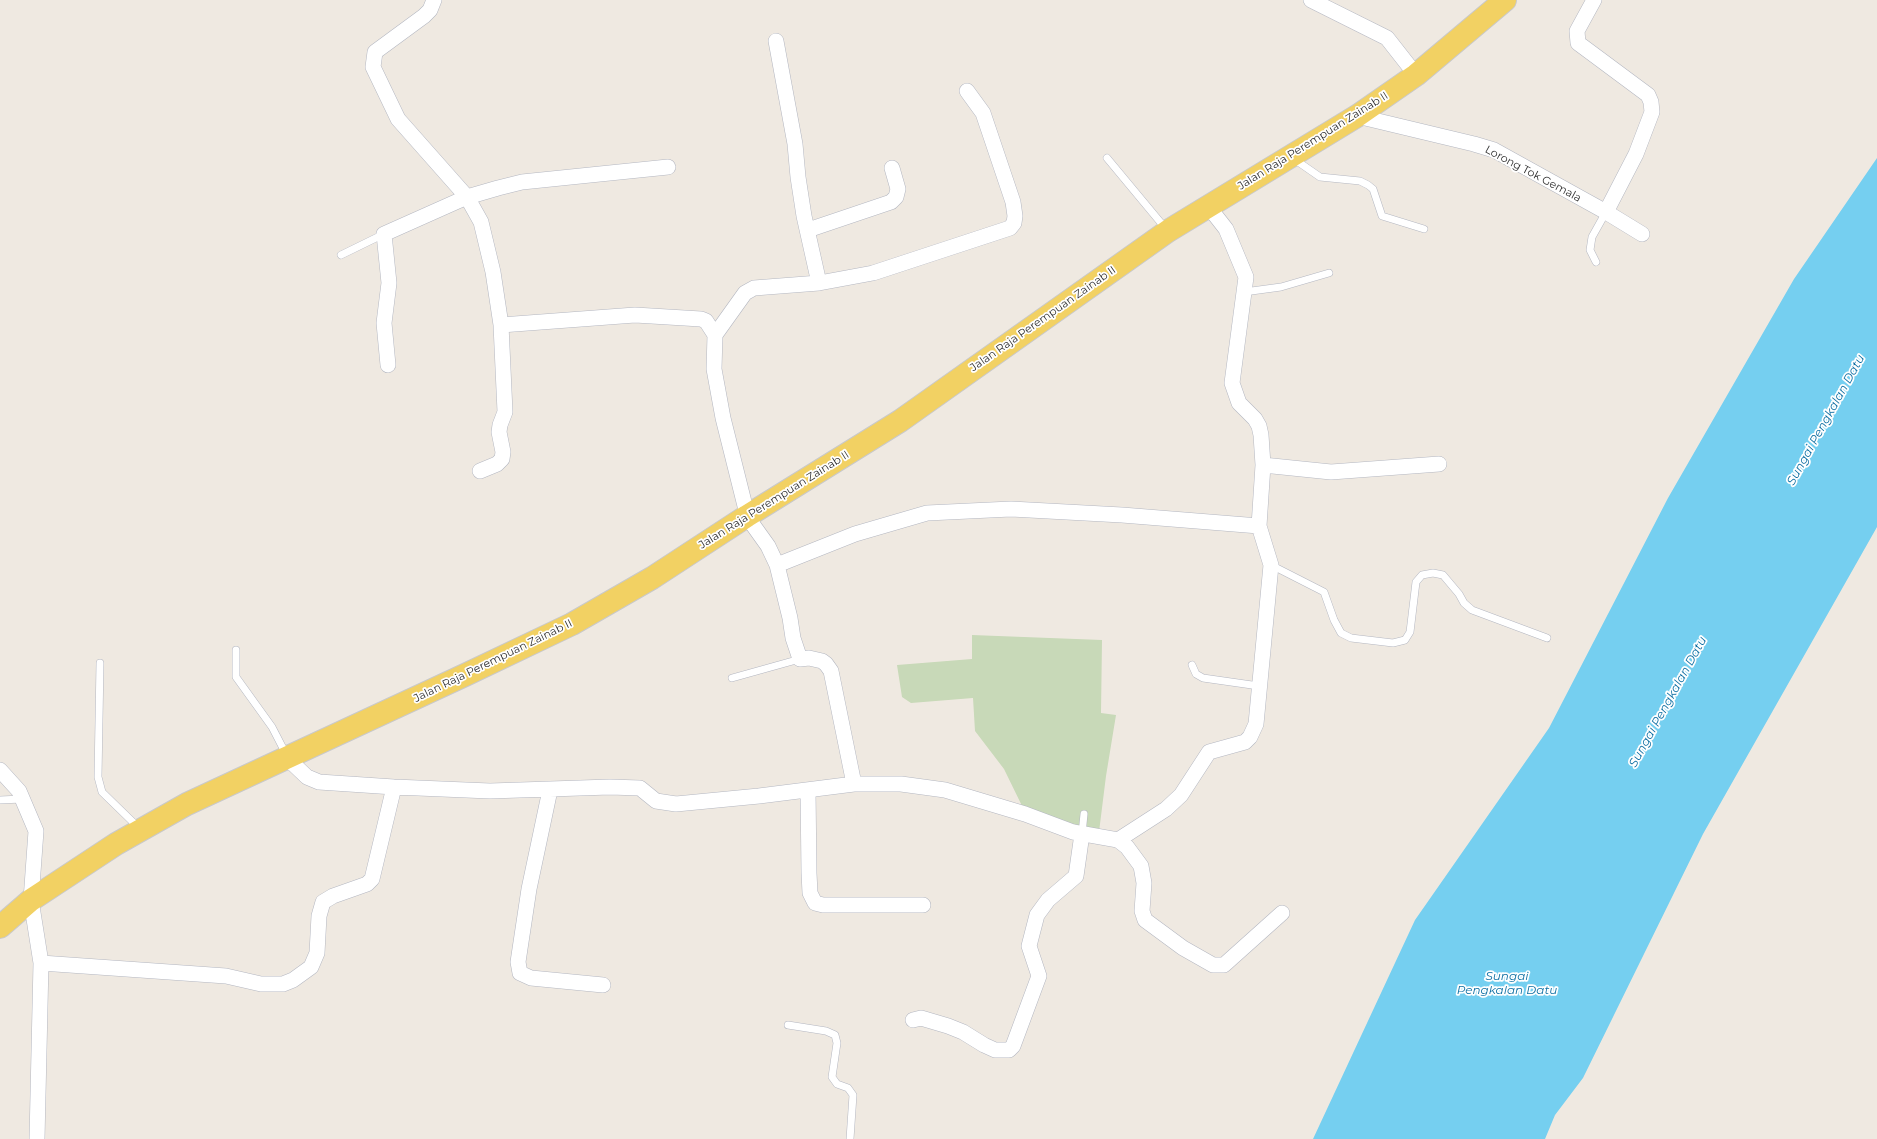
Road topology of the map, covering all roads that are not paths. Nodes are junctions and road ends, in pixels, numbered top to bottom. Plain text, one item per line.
1 (434, 0) edge
2 (1311, 0) edge
3 (1505, 0) edge
4 (1594, 0) edge
5 (776, 41) dead end
6 (1416, 75) junction
7 (967, 91) dead end
8 (1357, 116) junction
9 (1290, 156) junction
10 (1107, 158) dead end
11 (668, 167) dead end
12 (892, 168) dead end
13 (466, 197) junction
14 (1208, 206) junction
15 (1610, 214) junction
16 (1424, 229) dead end
17 (808, 230) junction
18 (1168, 231) junction
19 (384, 234) junction
20 (1642, 234) dead end
21 (341, 256) dead end
22 (1596, 262) dead end
23 (1329, 273) dead end
24 (819, 283) junction
25 (1244, 292) junction
26 (501, 325) junction
27 (715, 335) junction
28 (388, 365) dead end
29 (1439, 464) dead end
30 (1263, 465) junction
31 (480, 471) dead end
32 (747, 516) junction
33 (1259, 526) junction
34 (1271, 565) junction
35 (777, 566) junction
36 (1547, 638) dead end
37 (236, 650) dead end
38 (800, 659) junction
39 (100, 663) dead end
40 (1192, 665) dead end
41 (732, 678) dead end
42 (1259, 686) junction
43 (288, 758) junction
44 (0, 770) edge
45 (854, 784) junction
46 (394, 787) junction
47 (550, 790) junction
48 (808, 790) junction
49 (22, 799) junction
50 (0, 800) edge
51 (1084, 814) dead end
52 (141, 830) junction
53 (1082, 834) junction
54 (1118, 840) junction
55 (31, 900) junction
56 (923, 905) dead end
57 (1282, 913) dead end
58 (0, 927) edge
59 (40, 963) junction
60 (603, 985) dead end
61 (913, 1020) dead end
62 (788, 1025) dead end
63 (37, 1139) edge
64 (850, 1139) edge

1 - 13 street
2 - 6 street
3 - 6 main road, Jalan Raja Perempuan Zainab II
4 - 15 street
5 - 17 street
6 - 8 main road, Jalan Raja Perempuan Zainab II
7 - 24 street
8 - 9 main road, Jalan Raja Perempuan Zainab II
8 - 15 street, Lorong Tok Gemala
9 - 14 main road, Jalan Raja Perempuan Zainab II
9 - 16 lane
10 - 18 lane
11 - 13 street
12 - 17 street
13 - 19 street
13 - 26 street
14 - 18 main road, Jalan Raja Perempuan Zainab II
14 - 25 street
15 - 20 street, Lorong Tok Gemala
15 - 22 lane
17 - 24 street
18 - 32 main road, Jalan Raja Perempuan Zainab II
19 - 21 lane
19 - 28 street
23 - 25 lane
24 - 27 street
25 - 30 street
26 - 27 street
26 - 31 street
27 - 32 street
29 - 30 street
30 - 33 street
32 - 35 street
32 - 43 main road, Jalan Raja Perempuan Zainab II
33 - 34 street
33 - 35 street
34 - 36 lane
34 - 42 street
35 - 38 street
37 - 43 lane
38 - 41 lane
38 - 45 street
39 - 52 lane
40 - 42 lane
42 - 54 street
43 - 46 street
43 - 52 main road, Jalan Raja Perempuan Zainab II
44 - 49 street
45 - 48 street
45 - 53 street
46 - 47 street
46 - 59 street
47 - 48 street
47 - 60 street
48 - 56 street
49 - 50 lane
49 - 55 street
51 - 53 lane
52 - 55 main road, Jalan Raja Perempuan Zainab II
53 - 54 street
53 - 61 street
54 - 57 street
55 - 58 main road, Jalan Raja Perempuan Zainab II
55 - 59 street
59 - 63 street
62 - 64 lane

